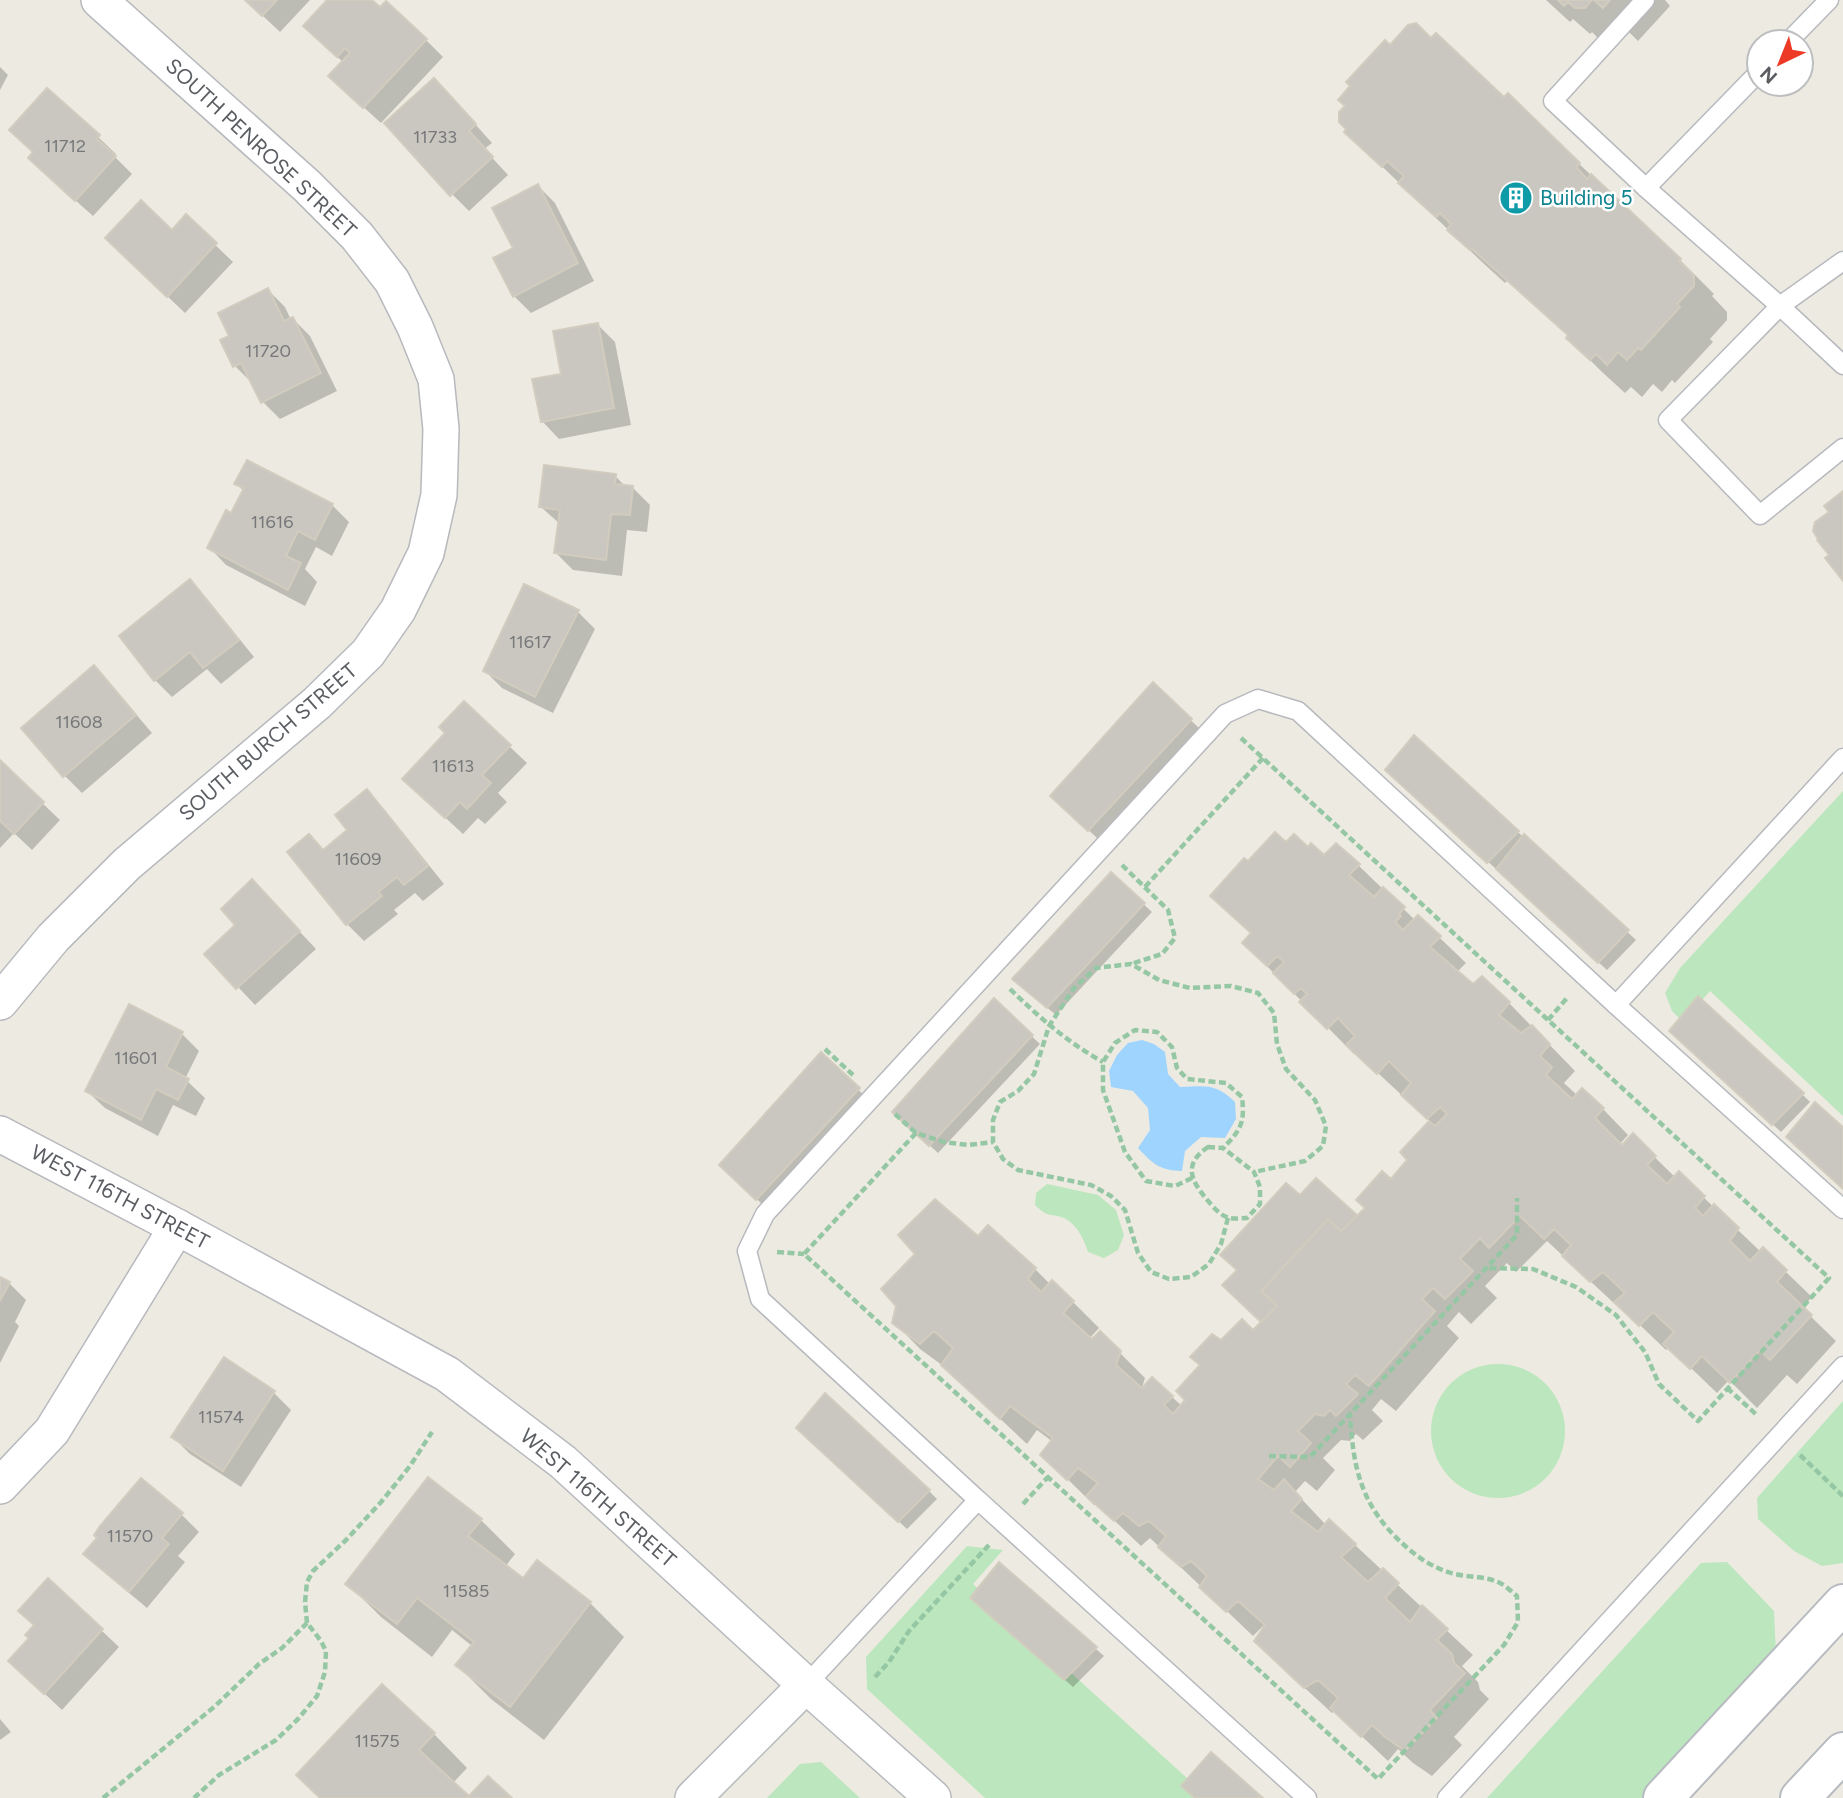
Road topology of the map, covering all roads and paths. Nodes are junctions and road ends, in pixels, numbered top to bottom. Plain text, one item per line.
1 (99, 0) edge
2 (1645, 0) edge
3 (1829, 0) edge
4 (1802, 28) edge
5 (1745, 86) edge
6 (1646, 188) junction
7 (1843, 261) edge
8 (1780, 306) junction
9 (1843, 365) edge
10 (441, 429) joint
11 (1843, 448) edge
12 (1236, 734) dead end
13 (1263, 758) junction
14 (1843, 758) edge
15 (1102, 847) junction
16 (1145, 887) junction
17 (1130, 964) junction
18 (990, 969) junction
19 (1572, 993) dead end
20 (0, 1002) edge
21 (1616, 1004) junction
22 (1548, 1020) junction
23 (1049, 1026) junction
24 (1102, 1062) junction
25 (916, 1133) dead end
26 (0, 1134) edge
27 (1223, 1148) junction
28 (1254, 1172) junction
29 (1192, 1178) junction
30 (1517, 1198) dead end
31 (1843, 1209) edge
32 (1228, 1218) junction
33 (177, 1227) junction
34 (1486, 1268) junction
35 (1843, 1366) edge
36 (1727, 1388) junction
37 (1350, 1414) junction
38 (1762, 1418) dead end
39 (432, 1432) dead end
40 (1794, 1449) dead end
41 (1269, 1456) dead end
42 (1048, 1477) junction
43 (0, 1486) edge
44 (1843, 1496) edge
45 (978, 1500) junction
46 (1023, 1505) dead end
47 (991, 1543) dead end
48 (1843, 1604) edge
49 (307, 1623) junction
50 (875, 1677) dead end
51 (806, 1685) junction
52 (1843, 1752) edge
53 (103, 1798) edge
54 (194, 1798) edge
55 (693, 1798) edge
56 (933, 1798) edge
57 (1307, 1798) edge
58 (1447, 1798) edge
59 (1663, 1798) edge
60 (1800, 1798) edge

1 - 10 street, SOUTH PENROSE STREET
2 - 6 lane
3 - 4 lane
5 - 6 lane
6 - 8 lane
7 - 8 lane
8 - 9 lane
8 - 11 lane
10 - 20 street, SOUTH BURCH STREET
12 - 13 path
13 - 16 path
13 - 22 path
14 - 21 lane
15 - 16 path
15 - 18 lane
15 - 21 lane
16 - 17 path
17 - 23 path
17 - 28 path
18 - 23 path
18 - 45 lane
19 - 22 path
21 - 31 lane
22 - 36 path
23 - 24 path
23 - 32 path
24 - 27 path
24 - 29 path
25 - 42 path
26 - 33 street, WEST 116TH STREET
27 - 28 path
27 - 29 path
28 - 32 path
29 - 32 path
30 - 34 path
33 - 43 street
33 - 51 street, WEST 116TH STREET
34 - 36 path
34 - 37 path
35 - 58 lane
36 - 38 path
37 - 41 path
37 - 42 path
39 - 49 path
40 - 44 path
42 - 46 path
45 - 51 lane
45 - 57 lane
47 - 50 path
48 - 59 main road
49 - 53 path
49 - 54 path
51 - 55 street
51 - 56 street, WEST 116TH STREET
52 - 60 main road

